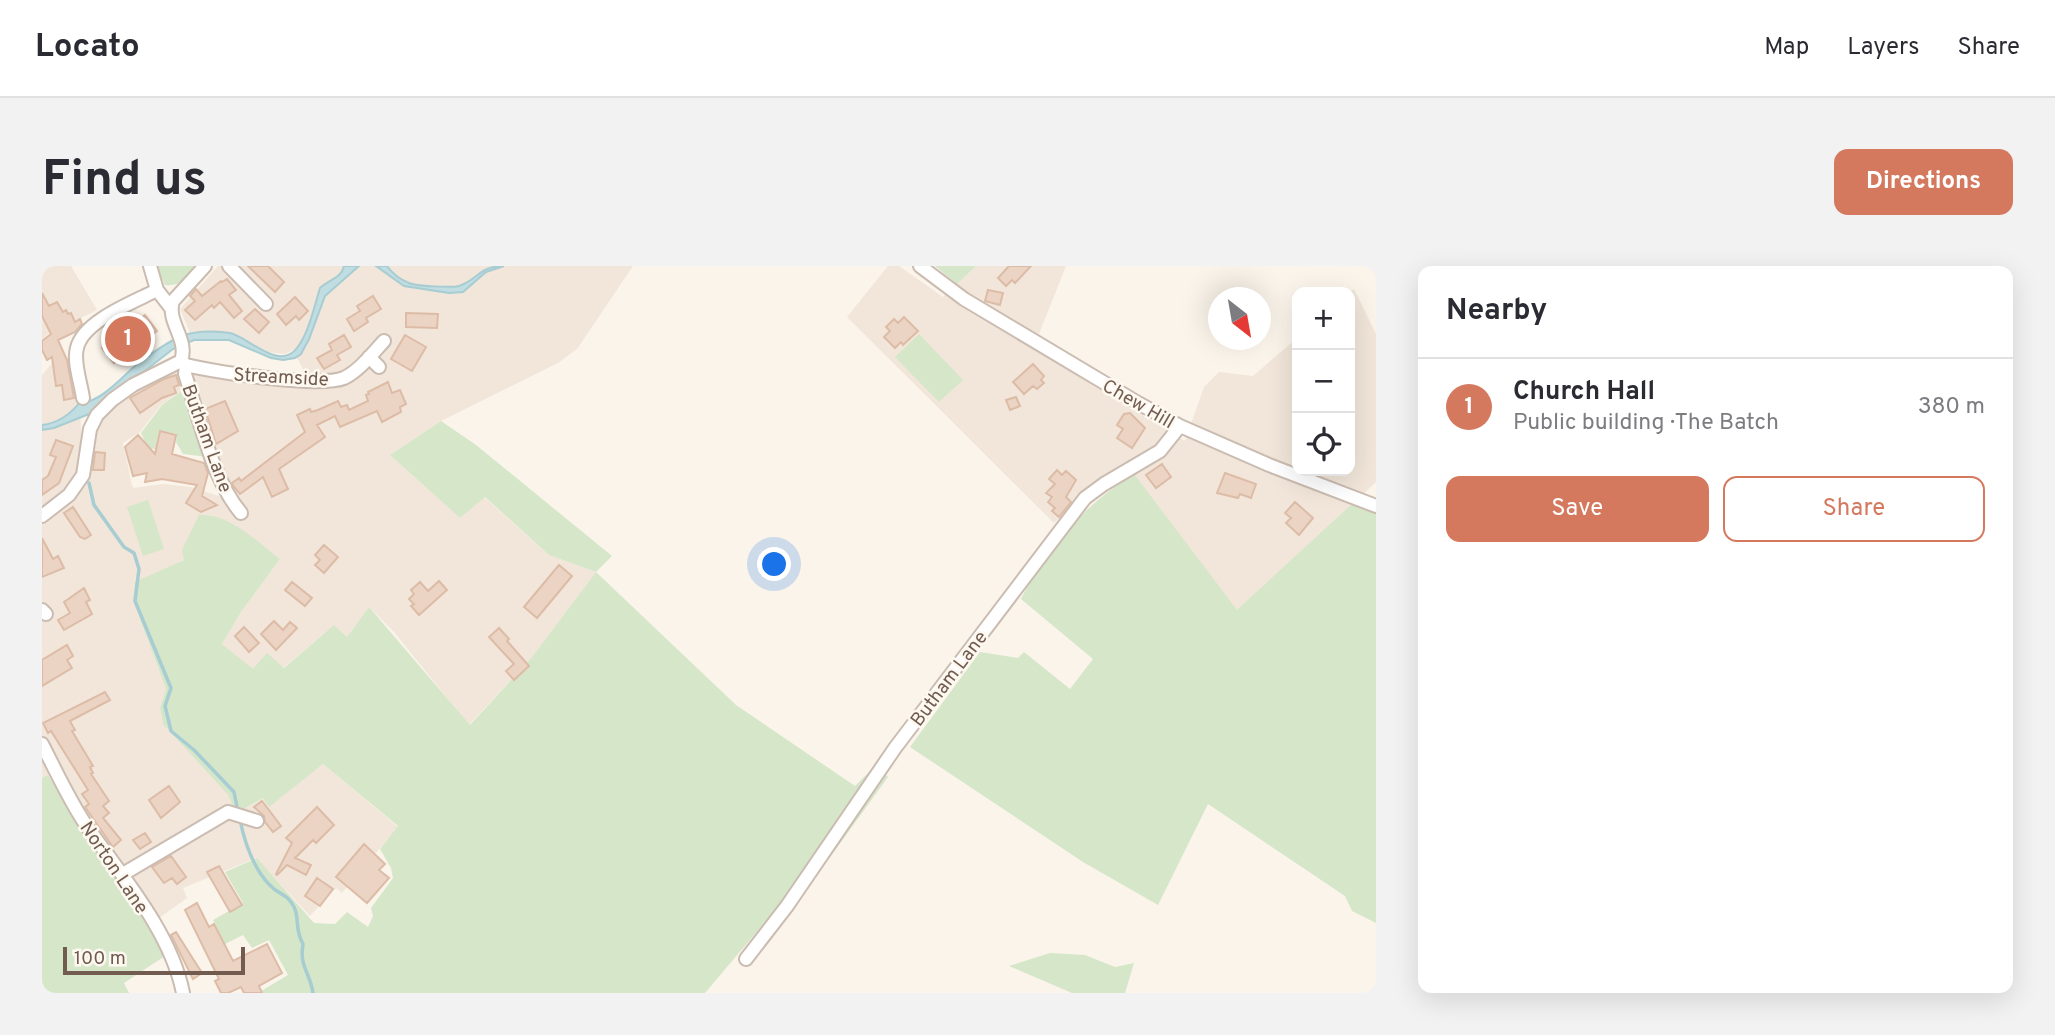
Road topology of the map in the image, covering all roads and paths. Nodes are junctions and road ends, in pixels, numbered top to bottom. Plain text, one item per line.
1 (150, 266) edge
2 (205, 266) edge
3 (229, 266) edge
4 (920, 266) edge
5 (157, 290) junction
6 (254, 292) junction
7 (243, 302) dead end
8 (266, 304) dead end
9 (171, 308) junction
10 (384, 341) dead end
11 (369, 357) junction
12 (183, 363) junction
13 (379, 367) dead end
14 (83, 398) dead end
15 (1180, 426) junction
16 (1376, 506) edge
17 (242, 513) dead end
18 (42, 516) edge
19 (42, 744) edge
20 (252, 820) dead end
21 (123, 874) junction
22 (746, 958) dead end
23 (183, 993) edge

1 - 5 street
2 - 9 street
3 - 6 street
4 - 15 street, Chew Hill
5 - 9 street
5 - 14 street
6 - 7 street
6 - 8 street
9 - 12 street
10 - 11 street, Streamside
11 - 12 street, Streamside
11 - 13 street
12 - 17 street, Butham Lane
12 - 18 street
15 - 16 street, Chew Hill
15 - 22 street, Butham Lane
19 - 21 street, Norton Lane
20 - 21 street
21 - 23 street, Norton Lane

